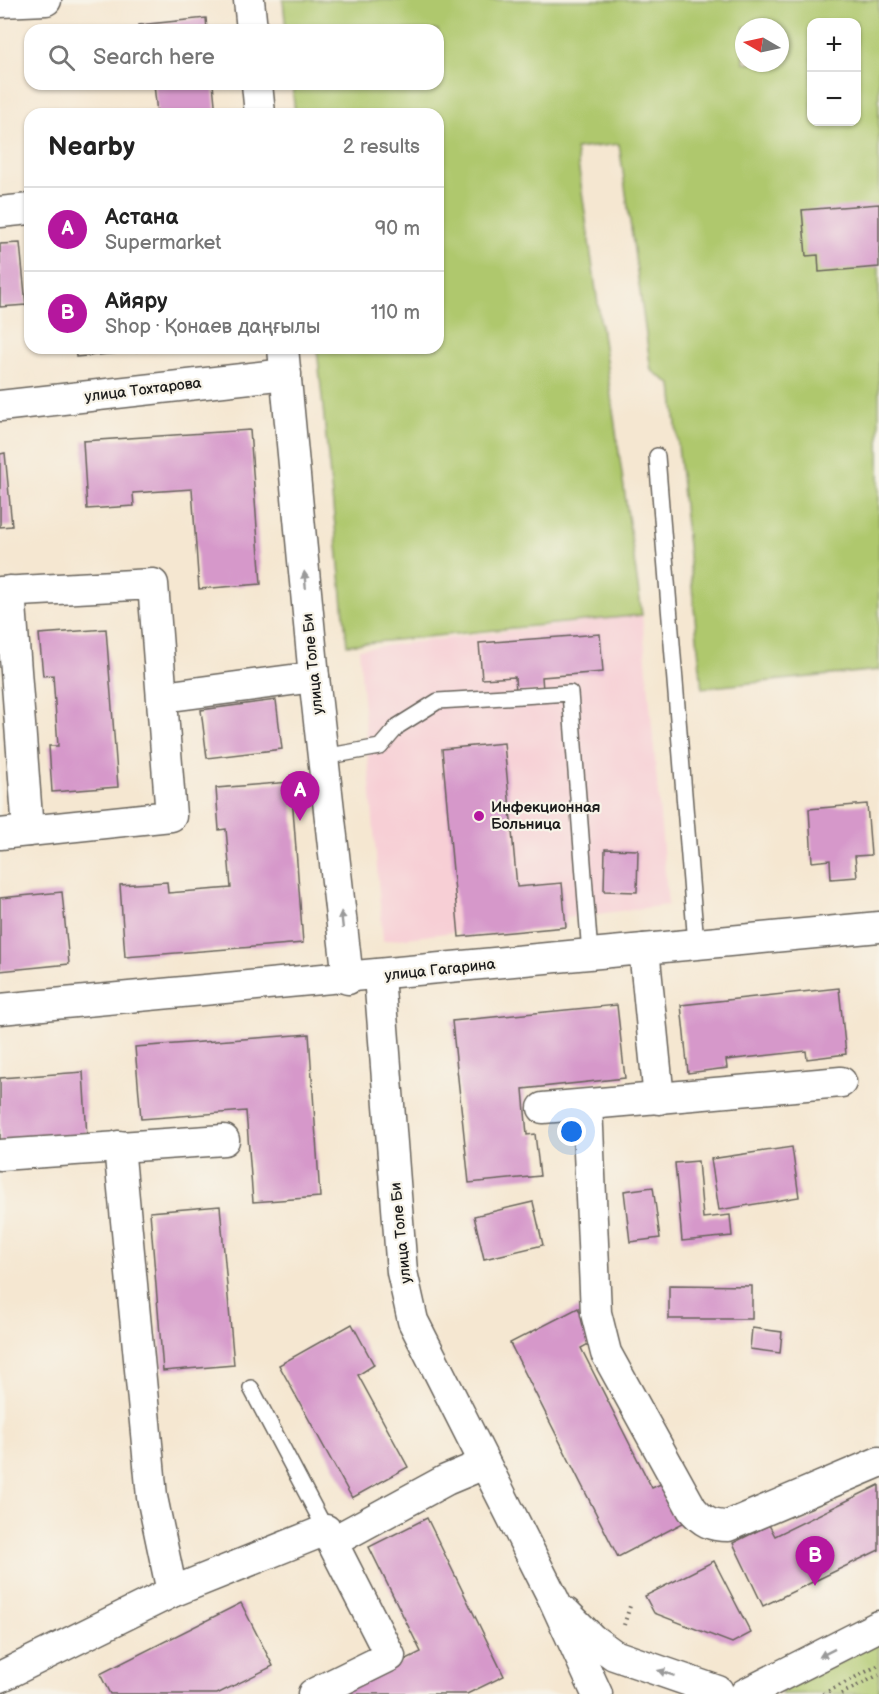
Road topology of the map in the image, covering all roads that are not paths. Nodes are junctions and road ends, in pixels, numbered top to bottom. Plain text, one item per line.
1 (46, 0) edge
2 (249, 0) edge
3 (0, 2) edge
4 (251, 24) edge
5 (258, 90) edge
6 (259, 108) edge
7 (24, 210) edge
8 (0, 212) edge
9 (285, 361) edge
10 (0, 406) edge
11 (657, 456) dead end
12 (5, 592) edge
13 (314, 677) junction
14 (163, 697) junction
15 (324, 757) junction
16 (14, 832) edge
17 (879, 927) edge
18 (696, 944) junction
19 (644, 949) junction
20 (590, 954) junction
21 (379, 976) junction
22 (348, 979) junction
23 (0, 1010) edge
24 (841, 1082) dead end
25 (658, 1099) junction
26 (587, 1105) junction
27 (543, 1108) dead end
28 (224, 1140) dead end
29 (119, 1146) junction
30 (0, 1155) edge
31 (251, 1388) dead end
32 (879, 1462) edge
33 (484, 1464) junction
34 (329, 1536) junction
35 (172, 1592) junction
36 (554, 1600) junction
37 (879, 1626) edge
38 (0, 1677) edge
39 (728, 1693) edge
40 (313, 1694) edge
41 (597, 1694) edge

1 - 3 street
2 - 4 street
5 - 6 street
7 - 8 street
9 - 10 street, улица Тохтарова
13 -> 9 street, улица Толе Би
11 - 18 lane
12 - 14 street
12 - 16 street
13 - 14 street
13 - 15 street, улица Толе Би
14 - 16 street
15 - 20 lane
22 -> 15 street, улица Толе Би
17 - 18 street, улица Гагарина
18 - 19 street, улица Гагарина
19 - 20 street, улица Гагарина
19 - 25 street
20 - 21 street, улица Гагарина
21 - 22 street, улица Гагарина
21 - 33 street, улица Толе Би
22 - 23 street, улица Гагарина
24 - 25 street
25 - 26 street
26 - 27 street
26 - 32 street
28 - 29 street
29 - 30 street
29 - 35 street
31 - 34 lane
33 - 34 street
33 - 36 street, улица Толе Би
34 - 35 street
34 - 40 street
35 - 38 street
39 -> 36 street, улица Толе Би
36 - 41 street, улица Толе Би
37 -> 39 street

